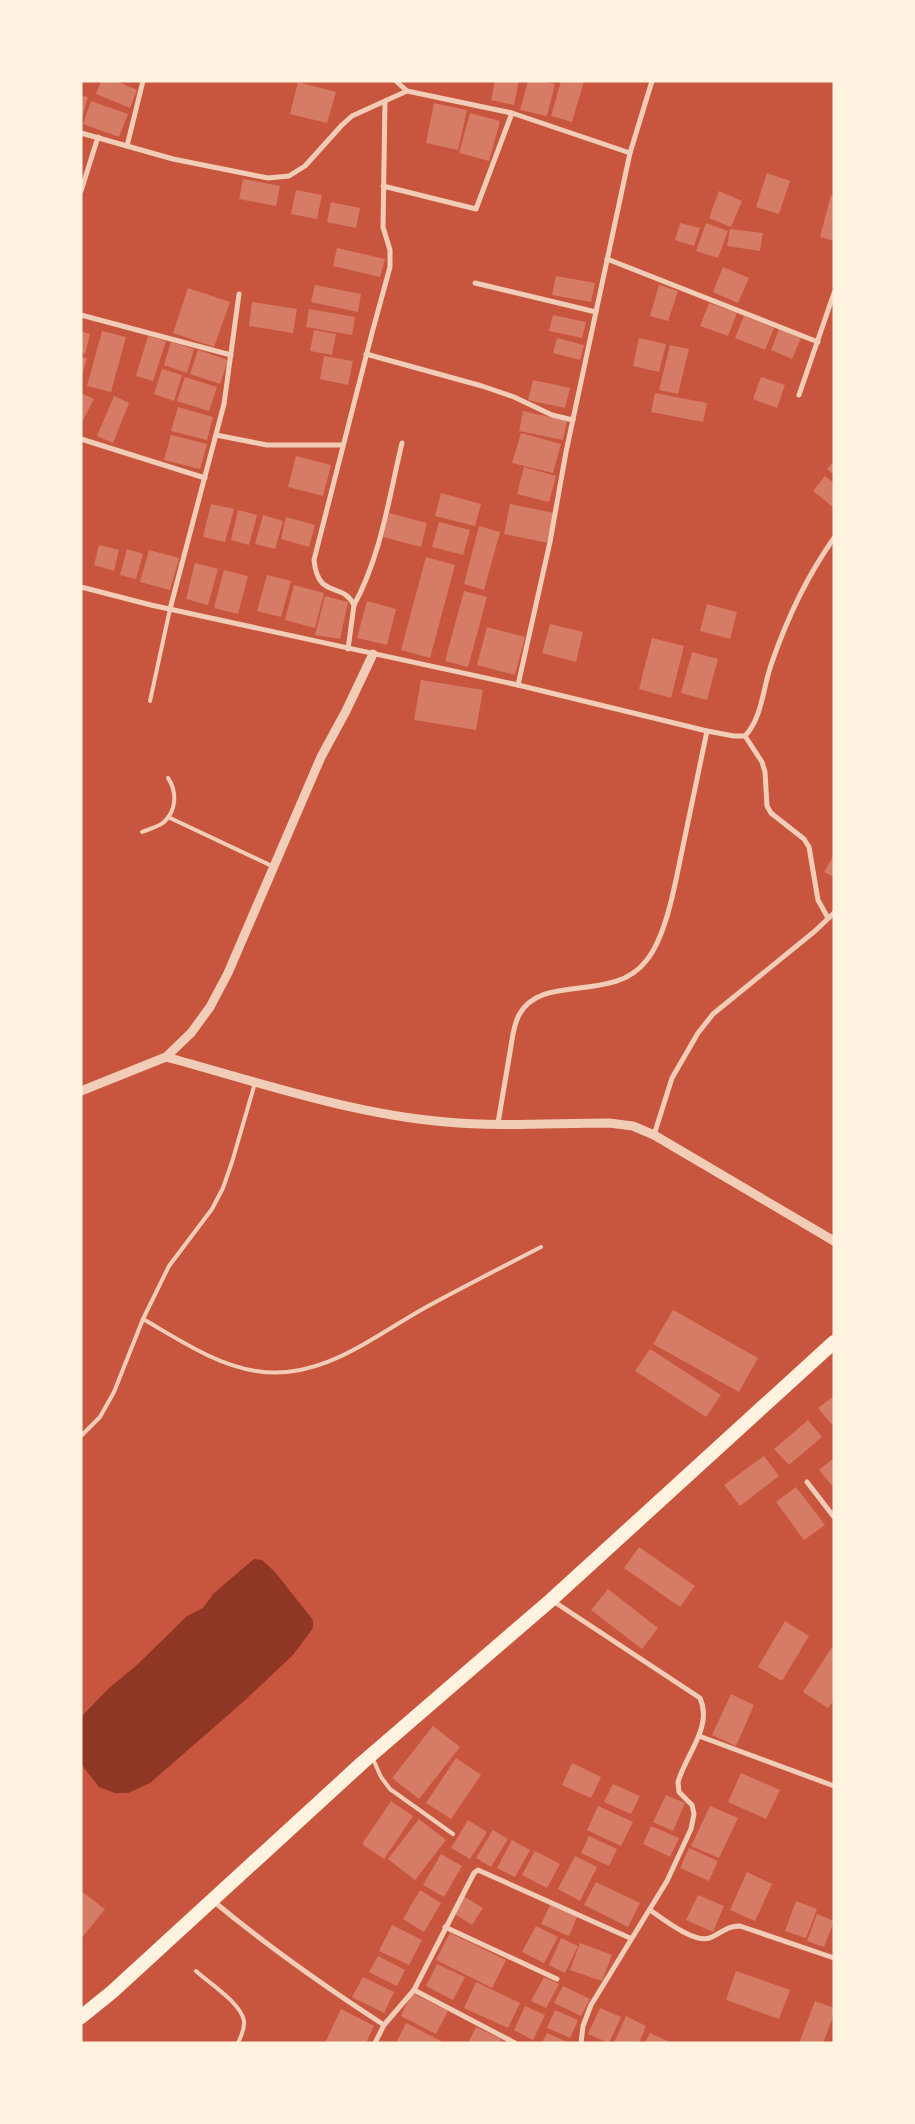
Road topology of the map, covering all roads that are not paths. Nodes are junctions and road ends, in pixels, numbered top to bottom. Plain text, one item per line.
1 (143, 81) edge
2 (396, 81) edge
3 (652, 81) edge
4 (407, 91) junction
5 (385, 101) junction
6 (512, 113) junction
7 (81, 132) edge
8 (98, 137) junction
9 (127, 146) junction
10 (630, 153) junction
11 (384, 186) junction
12 (81, 191) edge
13 (607, 258) junction
14 (475, 283) dead end
15 (834, 293) edge
16 (239, 294) dead end
17 (596, 312) junction
18 (81, 315) edge
19 (818, 342) junction
20 (366, 354) junction
21 (231, 355) junction
22 (799, 395) dead end
23 (573, 420) junction
24 (216, 435) junction
25 (81, 439) edge
26 (402, 443) dead end
27 (342, 445) junction
28 (205, 478) junction
29 (834, 538) edge
30 (81, 587) edge
31 (354, 605) junction
32 (170, 608) junction
33 (348, 649) junction
34 (373, 654) junction
35 (518, 685) junction
36 (150, 701) dead end
37 (707, 731) junction
38 (745, 736) junction
39 (168, 778) dead end
40 (168, 817) junction
41 (142, 832) dead end
42 (274, 867) junction
43 (834, 913) edge
44 (828, 918) junction
45 (166, 1057) junction
46 (256, 1082) junction
47 (81, 1091) edge
48 (498, 1123) junction
49 (654, 1135) junction
50 (834, 1241) edge
51 (541, 1247) dead end
52 (143, 1319) junction
53 (834, 1342) edge
54 (81, 1436) edge
55 (807, 1482) dead end
56 (834, 1516) edge
57 (551, 1600) junction
58 (699, 1736) junction
59 (371, 1755) junction
60 (834, 1786) edge
61 (453, 1834) dead end
62 (212, 1900) junction
63 (650, 1910) junction
64 (445, 1927) junction
65 (630, 1938) junction
66 (834, 1958) edge
67 (196, 1971) dead end
68 (557, 1979) dead end
69 (414, 1990) junction
70 (81, 2017) edge
71 (384, 2025) junction
72 (580, 2042) edge
73 (238, 2043) edge
74 (375, 2043) edge
75 (515, 2043) edge

1 - 9 street
2 - 4 street
3 - 10 street
4 - 5 street
4 - 6 street
5 - 9 street
5 - 11 street
6 - 10 street
6 - 11 street
7 - 8 street
8 - 9 street
8 - 12 street
10 - 13 street
11 - 20 street
13 - 17 street
13 - 19 street
14 - 17 street
15 - 19 street
16 - 21 street
17 - 23 street
18 - 21 street
19 - 22 street
20 - 23 street
20 - 27 street
21 - 24 street
23 - 35 street
24 - 27 street
24 - 28 street
25 - 28 street
26 - 31 street
27 - 31 street
28 - 32 street
29 - 38 street
30 - 32 street
31 - 33 street
32 - 33 street
32 - 36 lane
33 - 34 street
34 - 35 street
34 - 42 street
35 - 37 street
37 - 38 street
37 - 48 street
38 - 44 street
39 - 40 lane
40 - 41 lane
40 - 42 lane
42 - 45 street
43 - 44 street
44 - 49 street
45 - 46 street
45 - 47 street
46 - 48 street
46 - 52 lane
48 - 49 street
49 - 50 street
51 - 52 lane
52 - 54 lane
53 - 57 highway
55 - 56 street
57 - 58 street
57 - 59 highway
58 - 60 street
58 - 63 street
59 - 61 lane
59 - 62 highway
62 - 70 highway
62 - 71 street
63 - 65 street
63 - 66 street
64 - 65 street
64 - 68 street
64 - 69 street
65 - 72 street
67 - 73 lane
69 - 71 street
69 - 75 street
71 - 74 street

